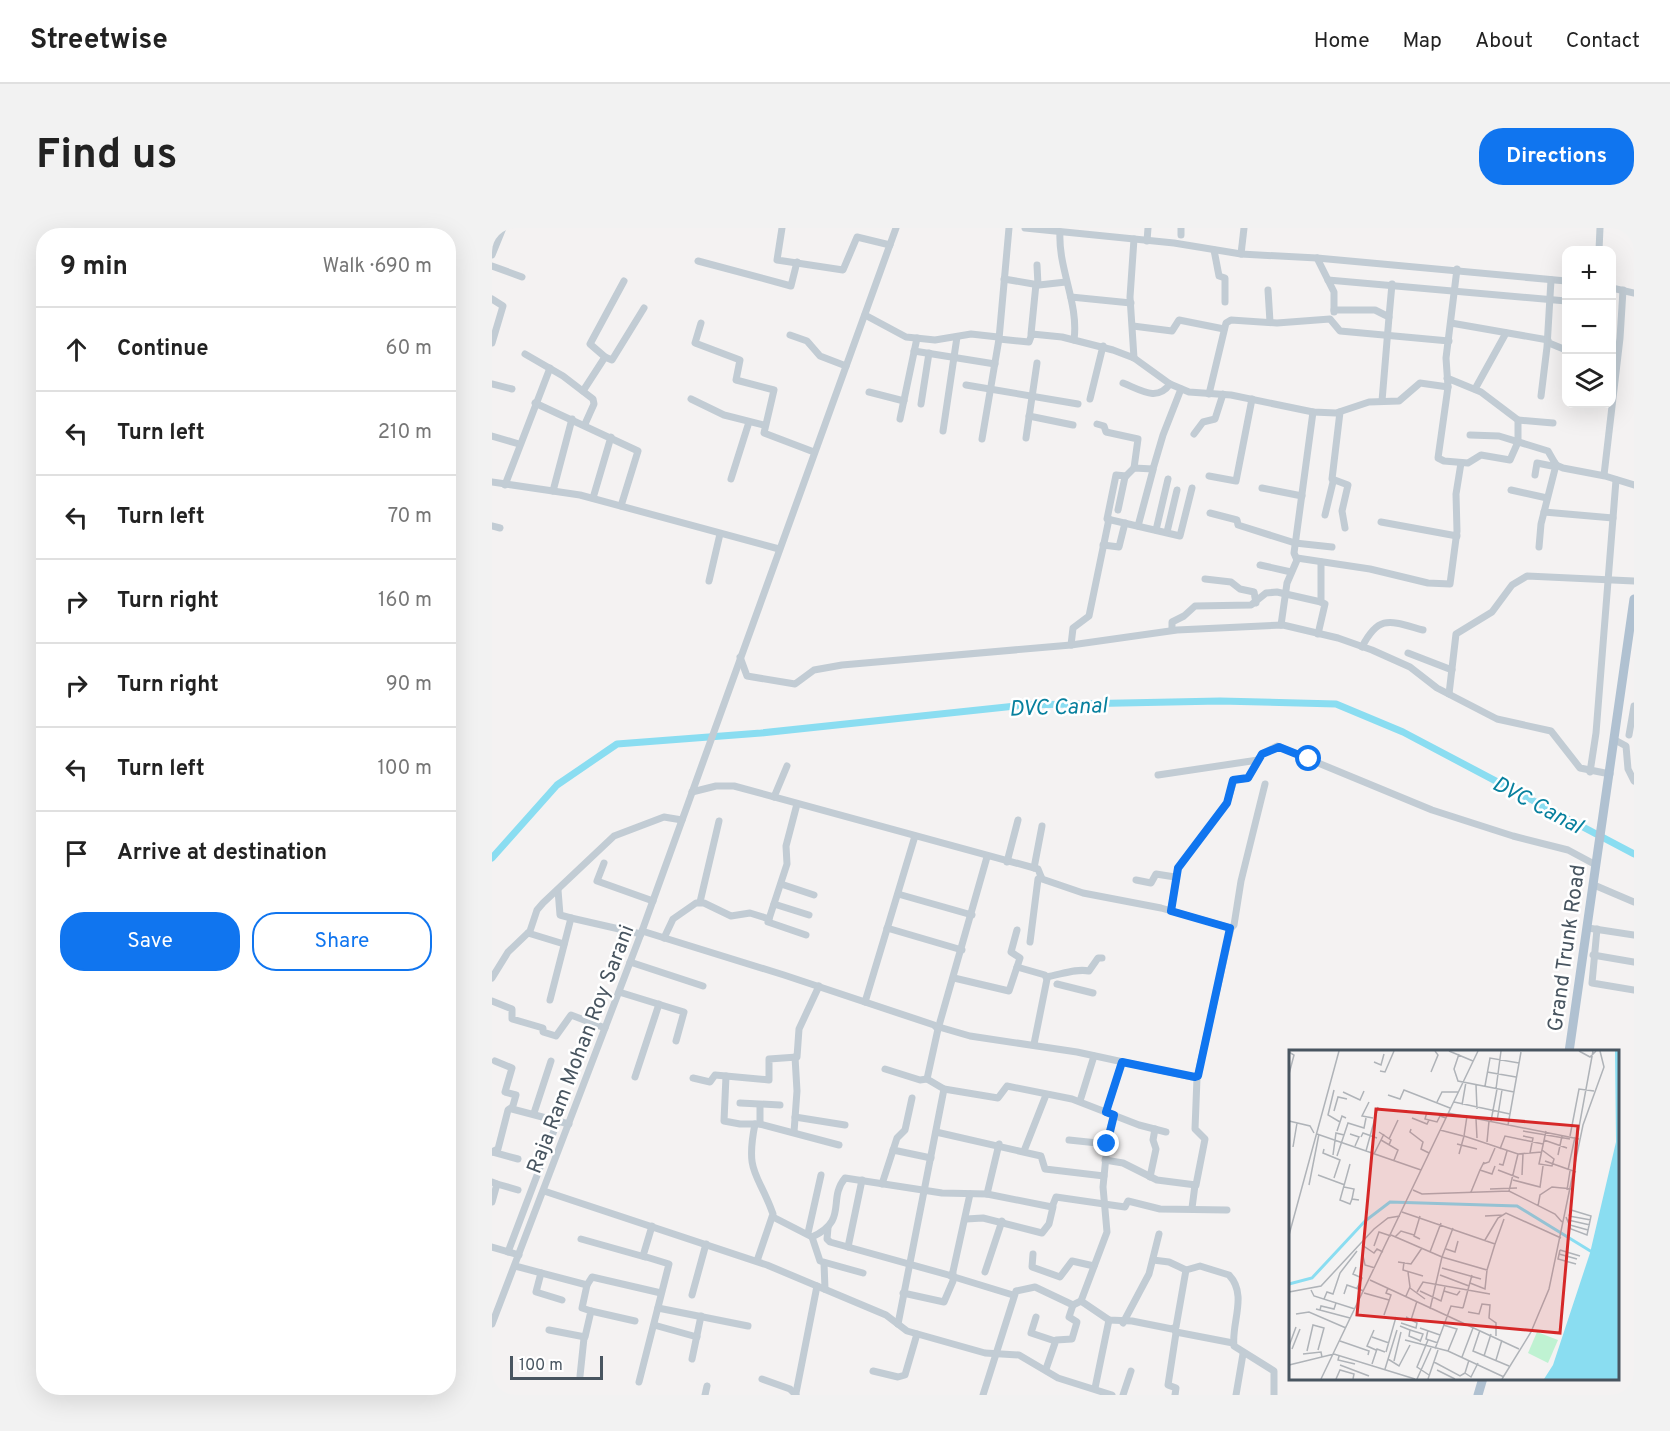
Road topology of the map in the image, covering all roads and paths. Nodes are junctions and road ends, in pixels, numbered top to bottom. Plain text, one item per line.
1 (503, 228) edge
2 (782, 228) edge
3 (897, 228) edge
4 (1009, 228) edge
5 (1026, 228) edge
6 (1148, 228) edge
7 (1244, 228) edge
8 (1600, 228) edge
9 (1060, 232) junction
10 (1134, 239) junction
11 (1147, 241) junction
12 (890, 245) junction
13 (1599, 246) edge
14 (1214, 250) junction
15 (1241, 254) junction
16 (492, 255) edge
17 (1317, 258) junction
18 (698, 261) dead end
19 (797, 262) junction
20 (1037, 265) dead end
21 (492, 266) edge
22 (1457, 269) junction
23 (522, 277) dead end
24 (1004, 279) junction
25 (1551, 279) junction
26 (1328, 280) junction
27 (1562, 280) edge
28 (624, 282) dead end
29 (1066, 282) junction
30 (1037, 284) junction
31 (1392, 284) junction
32 (1616, 289) edge
33 (1268, 290) dead end
34 (1455, 290) junction
35 (1623, 290) junction
36 (1634, 293) edge
37 (1071, 297) junction
38 (492, 299) edge
39 (1550, 299) junction
40 (1562, 300) edge
41 (1225, 302) dead end
42 (1131, 303) junction
43 (644, 308) dead end
44 (1334, 310) junction
45 (865, 315) junction
46 (1389, 317) junction
47 (1332, 320) junction
48 (1270, 322) junction
49 (701, 323) dead end
50 (1452, 323) junction
51 (1133, 326) junction
52 (1224, 329) junction
53 (1506, 333) junction
54 (1031, 334) junction
55 (1389, 334) junction
56 (790, 335) dead end
57 (957, 337) junction
58 (917, 338) junction
59 (999, 338) junction
60 (1074, 340) junction
61 (1548, 340) junction
62 (1449, 342) junction
63 (492, 343) edge
64 (1103, 346) junction
65 (1562, 348) edge
66 (914, 351) junction
67 (928, 353) junction
68 (525, 354) dead end
69 (605, 357) junction
70 (955, 357) junction
71 (1134, 358) junction
72 (1036, 363) dead end
73 (995, 364) junction
74 (846, 366) junction
75 (550, 368) junction
76 (1448, 378) junction
77 (1123, 383) dead end
78 (492, 384) edge
79 (1170, 384) junction
80 (966, 385) dead end
81 (1448, 387) junction
82 (512, 389) dead end
83 (1181, 389) junction
84 (1475, 389) junction
85 (991, 390) junction
86 (583, 391) junction
87 (869, 392) dead end
88 (1209, 394) junction
89 (1223, 394) junction
90 (1541, 396) dead end
91 (1032, 398) junction
92 (691, 399) dead end
93 (1090, 399) dead end
94 (1252, 399) junction
95 (904, 401) junction
96 (1382, 401) junction
97 (535, 403) junction
98 (921, 404) dead end
99 (1078, 404) dead end
100 (1313, 412) junction
101 (1340, 412) junction
102 (1029, 416) junction
103 (572, 419) junction
104 (900, 420) dead end
105 (1518, 420) junction
106 (748, 422) junction
107 (1553, 423) dead end
108 (585, 424) junction
109 (1073, 424) dead end
110 (1097, 424) dead end
111 (764, 425) junction
112 (943, 431) dead end
113 (1194, 434) dead end
114 (1470, 435) dead end
115 (492, 436) edge
116 (611, 437) junction
117 (1026, 438) dead end
118 (982, 440) dead end
119 (1518, 442) junction
120 (519, 444) junction
121 (814, 452) junction
122 (1461, 463) junction
123 (1555, 464) junction
124 (1134, 468) junction
125 (1153, 470) junction
126 (1535, 475) dead end
127 (1126, 476) junction
128 (1209, 476) dead end
129 (1604, 476) junction
130 (731, 479) dead end
131 (1168, 479) dead end
132 (1616, 480) junction
133 (1333, 482) junction
134 (492, 483) edge
135 (505, 485) junction
136 (1634, 485) edge
137 (1262, 488) dead end
138 (1192, 489) dead end
139 (1177, 490) dead end
140 (1511, 490) dead end
141 (553, 491) junction
142 (1302, 496) junction
143 (593, 498) junction
144 (1547, 498) junction
145 (621, 506) junction
146 (1118, 510) dead end
147 (1544, 512) junction
148 (1210, 513) dead end
149 (1325, 516) dead end
150 (1613, 518) junction
151 (1109, 519) junction
152 (1381, 522) dead end
153 (1125, 523) junction
154 (492, 526) edge
155 (1138, 526) junction
156 (500, 528) dead end
157 (1345, 528) dead end
158 (1156, 530) junction
159 (1167, 532) junction
160 (720, 534) junction
161 (1457, 536) junction
162 (1295, 543) junction
163 (1103, 545) junction
164 (1332, 547) dead end
165 (1539, 547) dead end
166 (779, 549) junction
167 (1297, 558) junction
168 (1320, 561) junction
169 (1260, 565) dead end
170 (1291, 572) junction
171 (1205, 579) dead end
172 (1609, 579) junction
173 (709, 581) dead end
174 (1634, 581) edge
175 (1285, 592) junction
176 (1634, 599) edge
177 (1322, 602) junction
178 (1256, 603) junction
179 (1281, 625) junction
180 (1172, 630) junction
181 (1423, 630) dead end
182 (1318, 634) junction
183 (1071, 645) junction
184 (1362, 647) junction
185 (1408, 653) dead end
186 (740, 657) junction
187 (1452, 670) junction
188 (1449, 694) junction
189 (1634, 706) edge
190 (1631, 734) edge
191 (1615, 740) junction
192 (1626, 746) junction
193 (1258, 760) junction
194 (1630, 760) edge
195 (788, 766) dead end
196 (1590, 772) junction
197 (1158, 775) dead end
198 (1610, 777) junction
199 (1634, 781) edge
200 (1265, 784) dead end
201 (693, 788) junction
202 (774, 797) junction
203 (797, 804) junction
204 (682, 820) junction
205 (1018, 820) dead end
206 (718, 821) dead end
207 (1042, 826) dead end
208 (915, 836) junction
209 (987, 857) junction
210 (1007, 862) junction
211 (604, 863) dead end
212 (1597, 863) junction
213 (1034, 868) junction
214 (1041, 877) junction
215 (1175, 877) junction
216 (1136, 880) dead end
217 (781, 884) junction
218 (1594, 885) junction
219 (558, 890) junction
220 (898, 894) junction
221 (814, 895) dead end
222 (652, 901) junction
223 (700, 902) junction
224 (1634, 902) edge
225 (774, 904) junction
226 (1171, 911) junction
227 (809, 915) dead end
228 (972, 915) junction
229 (571, 918) junction
230 (769, 919) junction
231 (887, 928) junction
232 (1230, 928) junction
233 (1593, 929) junction
234 (1017, 930) dead end
235 (528, 933) junction
236 (641, 933) junction
237 (806, 935) dead end
238 (1634, 935) edge
239 (664, 938) junction
240 (1030, 942) dead end
241 (564, 944) junction
242 (962, 950) junction
243 (1593, 955) junction
244 (1102, 958) dead end
245 (630, 962) junction
246 (1634, 962) edge
247 (1017, 967) junction
248 (1046, 977) junction
249 (492, 978) edge
250 (954, 978) junction
251 (1057, 984) dead end
252 (703, 986) dead end
253 (819, 986) junction
254 (1634, 990) edge
255 (619, 992) junction
256 (1093, 993) dead end
257 (550, 1000) dead end
258 (492, 1001) edge
259 (866, 1002) junction
260 (659, 1004) junction
261 (605, 1028) junction
262 (939, 1028) junction
263 (676, 1041) dead end
264 (1034, 1044) junction
265 (1569, 1050) edge
266 (1094, 1056) junction
267 (795, 1057) junction
268 (495, 1061) dead end
269 (551, 1061) dead end
270 (1122, 1062) junction
271 (885, 1070) dead end
272 (726, 1076) junction
273 (635, 1077) dead end
274 (693, 1078) dead end
275 (1197, 1078) junction
276 (927, 1079) junction
277 (944, 1089) junction
278 (1046, 1095) junction
279 (912, 1098) dead end
280 (1080, 1101) junction
281 (740, 1103) dead end
282 (760, 1105) junction
283 (780, 1105) dead end
284 (511, 1108) junction
285 (534, 1113) junction
286 (1110, 1114) junction
287 (795, 1118) junction
288 (558, 1120) junction
289 (569, 1124) junction
290 (757, 1124) junction
291 (845, 1125) dead end
292 (1155, 1129) junction
293 (794, 1132) junction
294 (936, 1132) junction
295 (1166, 1132) dead end
296 (1070, 1140) dead end
297 (999, 1144) junction
298 (1107, 1144) junction
299 (839, 1145) dead end
300 (893, 1150) junction
301 (1024, 1151) junction
302 (493, 1153) edge
303 (931, 1158) junction
304 (519, 1159) dead end
305 (1105, 1160) junction
306 (492, 1162) edge
307 (821, 1175) dead end
308 (1104, 1176) junction
309 (1150, 1177) junction
310 (862, 1180) junction
311 (495, 1183) edge
312 (882, 1184) junction
313 (1195, 1185) junction
314 (518, 1190) dead end
315 (924, 1190) junction
316 (544, 1191) junction
317 (970, 1194) junction
318 (987, 1194) junction
319 (492, 1202) edge
320 (1104, 1204) junction
321 (1053, 1207) junction
322 (1192, 1208) junction
323 (1227, 1210) dead end
324 (773, 1217) junction
325 (966, 1219) junction
326 (1002, 1221) junction
327 (652, 1226) junction
328 (828, 1228) junction
329 (1159, 1234) dead end
330 (810, 1235) junction
331 (581, 1239) dead end
332 (706, 1244) junction
333 (492, 1247) edge
334 (848, 1247) junction
335 (508, 1252) junction
336 (1034, 1254) dead end
337 (519, 1255) junction
338 (645, 1257) junction
339 (1153, 1260) junction
340 (757, 1261) junction
341 (824, 1263) junction
342 (515, 1266) junction
343 (908, 1266) junction
344 (1094, 1266) junction
345 (1186, 1270) junction
346 (986, 1272) dead end
347 (541, 1273) junction
348 (863, 1273) dead end
349 (952, 1276) junction
350 (587, 1285) junction
351 (817, 1286) junction
352 (825, 1289) junction
353 (661, 1293) junction
354 (903, 1293) junction
355 (692, 1295) dead end
356 (1013, 1295) junction
357 (562, 1300) dead end
358 (1081, 1301) junction
359 (1073, 1305) junction
360 (658, 1308) junction
361 (591, 1311) junction
362 (701, 1316) junction
363 (1036, 1317) dead end
364 (1109, 1320) junction
365 (635, 1322) dead end
366 (1123, 1323) junction
367 (492, 1324) edge
368 (898, 1324) junction
369 (654, 1325) junction
370 (748, 1326) dead end
371 (549, 1330) dead end
372 (1175, 1330) junction
373 (917, 1334) junction
374 (697, 1337) junction
375 (584, 1338) junction
376 (1055, 1341) junction
377 (1233, 1343) junction
378 (1243, 1354) junction
379 (995, 1355) junction
380 (692, 1359) dead end
381 (1046, 1370) junction
382 (873, 1371) dead end
383 (1131, 1371) dead end
384 (580, 1376) dead end
385 (762, 1379) dead end
386 (1482, 1380) edge
387 (639, 1382) dead end
388 (707, 1386) dead end
389 (1095, 1388) junction
390 (796, 1394) edge
391 (705, 1395) edge
392 (983, 1395) edge
393 (1112, 1395) edge
394 (1123, 1395) edge
395 (1175, 1395) edge
396 (1236, 1395) edge
397 (1274, 1395) edge
398 (1478, 1395) edge

1 - 16 street
2 - 19 street
3 - 12 street, Raja Ram Mohan Roy Sarani
4 - 24 street
5 - 9 street
6 - 11 street
7 - 15 street
8 - 13 street
9 - 10 street
9 - 29 street
10 - 11 street
10 - 42 street
11 - 14 street
12 - 19 street
12 - 45 street, Raja Ram Mohan Roy Sarani
14 - 15 street
14 - 41 street
15 - 17 street
17 - 22 street
17 - 26 street
18 - 19 street
20 - 30 street
21 - 23 street
22 - 25 street
22 - 34 street
24 - 30 street
24 - 59 street
25 - 27 street
25 - 39 street
26 - 31 street
26 - 44 street
28 - 69 street
29 - 30 street
29 - 37 street
30 - 54 street
31 - 34 street
31 - 46 street
32 - 35 street
33 - 48 street
34 - 39 street
34 - 50 street
35 - 36 street
35 - 129 street
37 - 42 street
37 - 60 street
38 - 63 street
39 - 40 street
39 - 61 street
42 - 51 street
43 - 69 street
44 - 46 street
44 - 47 street
45 - 58 street
45 - 74 street, Raja Ram Mohan Roy Sarani
46 - 55 street
47 - 48 street
47 - 55 street
48 - 52 street
49 - 111 street
50 - 53 street
50 - 62 street
51 - 52 street
51 - 71 street
52 - 88 street
53 - 61 street
53 - 84 street
54 - 59 street
54 - 60 street
55 - 62 street
55 - 96 street
56 - 74 street
57 - 58 street
57 - 59 street
57 - 70 street
58 - 66 street
59 - 73 street
60 - 64 street
61 - 65 street
61 - 90 street
62 - 76 street
64 - 71 street
64 - 93 street
66 - 67 street
66 - 95 street
67 - 70 street
67 - 98 street
68 - 75 street
69 - 86 street
70 - 73 street
70 - 112 street
71 - 79 street
72 - 91 street
73 - 85 street
74 - 121 street, Raja Ram Mohan Roy Sarani
75 - 86 street
75 - 97 street
76 - 81 street
76 - 84 street
77 - 79 street
78 - 82 street
79 - 83 street
80 - 85 street
81 - 96 street
81 - 122 street
83 - 88 street
83 - 125 street
84 - 105 street
85 - 91 street
85 - 118 street
86 - 108 street
87 - 95 street
88 - 89 street
89 - 94 street
89 - 113 street
91 - 99 street
91 - 102 street
92 - 106 street
94 - 100 street
94 - 128 street
95 - 104 street
96 - 101 street
97 - 103 street
97 - 120 street
100 - 101 street
100 - 142 street
101 - 133 street
102 - 109 street
102 - 117 street
103 - 108 street
103 - 141 street
105 - 107 street
105 - 119 street
106 - 111 street
106 - 130 street
108 - 116 street
110 - 124 street
111 - 121 street
114 - 119 street
115 - 120 street
116 - 143 street
116 - 145 street
119 - 122 street
119 - 123 street
120 - 135 street
121 - 166 street, Raja Ram Mohan Roy Sarani
122 - 161 street
123 - 126 street
123 - 129 street
123 - 144 street
124 - 125 street
124 - 127 street
125 - 155 street
127 - 146 street
127 - 151 street
129 - 132 street
131 - 158 street
132 - 136 street
132 - 150 street
133 - 149 street
133 - 157 street
134 - 135 street
135 - 141 street
137 - 142 street
138 - 159 street
139 - 159 street
140 - 144 street
141 - 143 street
142 - 162 street
143 - 145 street
144 - 147 street
145 - 160 street
147 - 150 street
147 - 165 street
148 - 162 street
150 - 172 street
151 - 153 street
151 - 163 street
152 - 161 street
153 - 155 street
153 - 163 street
154 - 156 street
155 - 158 street
158 - 159 street
160 - 166 street
160 - 173 street
161 - 168 street
162 - 164 street
162 - 167 street
163 - 183 street
166 - 186 street, Raja Ram Mohan Roy Sarani
167 - 168 street
167 - 170 street
168 - 177 street
169 - 170 street
170 - 175 street
171 - 178 street
172 - 174 street
172 - 187 street
172 - 196 street
175 - 177 street
175 - 178 street
175 - 179 street
176 - 191 main road, Grand Trunk Road
177 - 182 street
178 - 180 street
179 - 180 street
179 - 182 street
180 - 183 street
181 - 184 street
182 - 184 street
183 - 186 street
184 - 188 street
185 - 187 street
186 - 201 street, Raja Ram Mohan Roy Sarani
187 - 188 street
188 - 196 street
189 - 190 street
190 - 192 street
191 - 192 street
191 - 198 main road, Grand Trunk Road
192 - 194 street
193 - 197 street
193 - 212 street
193 - 215 street
194 - 199 street
195 - 202 street
196 - 198 street
198 - 212 main road, Grand Trunk Road
200 - 232 street
201 - 202 street
201 - 204 street, Raja Ram Mohan Roy Sarani
202 - 203 street
203 - 208 street
203 - 217 street
204 - 219 street
204 - 222 street, Raja Ram Mohan Roy Sarani
205 - 210 street
206 - 223 street
207 - 213 street
208 - 209 street
208 - 220 street
209 - 210 street
209 - 228 street
210 - 213 street
211 - 222 street
212 - 218 main road, Grand Trunk Road
213 - 214 street
214 - 226 street
214 - 240 street
215 - 216 street
215 - 226 street
217 - 221 street
217 - 225 street
218 - 224 street
218 - 233 main road, Grand Trunk Road
219 - 229 street
219 - 235 street
220 - 228 street
220 - 231 street
222 - 236 street, Raja Ram Mohan Roy Sarani
223 - 230 street
223 - 239 street
225 - 227 street
225 - 230 street
226 - 232 street
228 - 242 street
229 - 236 street
229 - 241 street
230 - 237 street
231 - 242 street
231 - 259 street
232 - 275 street
233 - 238 street
233 - 243 street
233 - 265 main road, Grand Trunk Road
234 - 247 street
235 - 241 street
235 - 249 street
236 - 239 street
236 - 245 street, Raja Ram Mohan Roy Sarani
239 - 253 street
241 - 257 street
242 - 250 street
243 - 246 street
243 - 254 street
244 - 248 street
245 - 252 street
245 - 255 street, Raja Ram Mohan Roy Sarani
247 - 248 street
247 - 250 street
248 - 264 street
250 - 262 street
251 - 256 street
253 - 259 street
253 - 267 street
255 - 260 street
255 - 261 street, Raja Ram Mohan Roy Sarani
258 - 261 street
259 - 262 street
260 - 263 street
260 - 273 street
261 - 289 street, Raja Ram Mohan Roy Sarani
262 - 264 street
262 - 276 street
264 - 266 street
266 - 270 street
266 - 280 street
267 - 272 street
267 - 287 street
268 - 284 street
269 - 285 street
270 - 275 street
270 - 286 street
271 - 276 street
272 - 274 street
272 - 290 street
275 - 313 street
276 - 277 street
277 - 278 street
277 - 294 street
278 - 280 street
278 - 301 street
279 - 300 street
280 - 286 street
281 - 282 street
282 - 283 street
282 - 290 street
284 - 285 street
284 - 302 street
285 - 288 street
286 - 292 street
286 - 298 street
287 - 291 street
287 - 293 street
288 - 289 street
288 - 335 street
289 - 316 street, Raja Ram Mohan Roy Sarani
290 - 293 street
290 - 324 street
292 - 295 street
292 - 309 street
293 - 299 street
294 - 297 street
294 - 303 street
296 - 298 street
297 - 301 street
297 - 318 street
298 - 305 street
300 - 303 street
300 - 312 street
301 - 308 street
302 - 304 street
302 - 306 street
303 - 315 street
305 - 308 street
305 - 309 street
307 - 330 street
308 - 320 street
309 - 313 street
310 - 312 street
310 - 328 street
310 - 334 street
311 - 314 street
311 - 319 street
312 - 315 street
313 - 322 street
315 - 317 street
315 - 343 street
316 - 327 street
316 - 337 street, Raja Ram Mohan Roy Sarani
317 - 318 street
317 - 325 street
318 - 321 street
320 - 321 street
320 - 322 street
320 - 344 street
321 - 326 street
322 - 323 street
324 - 330 street
324 - 340 street
325 - 326 street
325 - 349 street
326 - 346 street
327 - 332 street
327 - 338 street
328 - 330 street
328 - 334 street
329 - 339 street
330 - 341 street
331 - 338 street
332 - 340 street
332 - 355 street
333 - 335 street
334 - 343 street
335 - 337 street
336 - 344 street
337 - 342 street, Raja Ram Mohan Roy Sarani
338 - 353 street
339 - 345 street
339 - 366 street
340 - 351 street
341 - 348 street
341 - 352 street
342 - 347 street
342 - 367 street, Raja Ram Mohan Roy Sarani
343 - 349 street
343 - 354 street
344 - 358 street
345 - 372 street
345 - 377 street
347 - 350 street
347 - 357 street
349 - 354 street
349 - 356 street
350 - 353 street
350 - 361 street
351 - 352 street
351 - 390 street
352 - 368 street
353 - 360 street
354 - 368 street
356 - 359 street
356 - 379 street
358 - 359 street
358 - 364 street
359 - 376 street
360 - 362 street
360 - 369 street
361 - 365 street
361 - 375 street
362 - 370 street
362 - 374 street
363 - 376 street
364 - 366 street
364 - 389 street
366 - 372 street
368 - 373 street
369 - 374 street
369 - 387 street
371 - 375 street
372 - 377 street
372 - 395 street
373 - 379 street
373 - 382 street
374 - 380 street
375 - 384 street
376 - 381 street
377 - 378 street
378 - 396 street
378 - 397 street
379 - 381 street
379 - 392 street
381 - 389 street
383 - 394 street
385 - 390 street
386 - 398 main road
388 - 391 street
389 - 393 street

